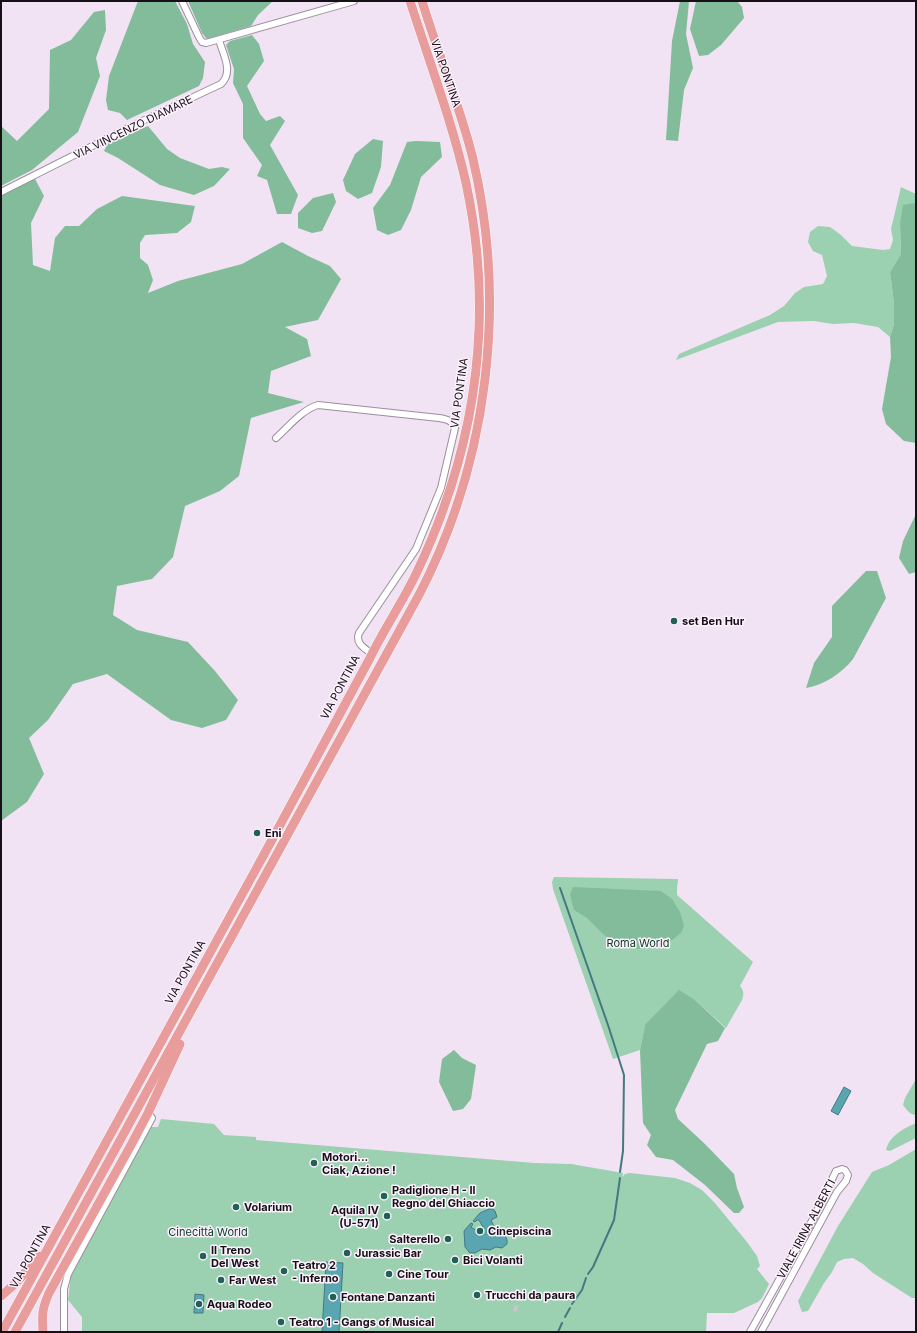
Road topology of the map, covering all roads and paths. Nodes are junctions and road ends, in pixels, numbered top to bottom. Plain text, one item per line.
1 (182, 1) edge
2 (354, 1) edge
3 (410, 1) edge
4 (422, 1) edge
5 (219, 40) junction
6 (1, 192) edge
7 (276, 438) dead end
8 (372, 654) junction
9 (227, 946) junction
10 (148, 1113) junction
11 (52, 1240) junction
12 (1, 1296) edge
13 (2, 1332) edge
14 (15, 1332) edge
15 (43, 1332) edge
16 (64, 1332) edge
17 (750, 1332) edge
18 (760, 1332) edge

1 - 5 street
2 - 5 street
3 - 8 highway, VIA PONTINA
4 - 9 highway, VIA PONTINA
5 - 6 street, VIA VINCENZO DIAMARE
7 - 8 street
8 - 11 highway, VIA PONTINA
9 - 10 highway
9 - 14 highway, VIA PONTINA
10 - 15 highway
10 - 16 street
11 - 12 highway
11 - 13 highway, VIA PONTINA
17 - 18 street, VIALE IRINA ALBERTI

